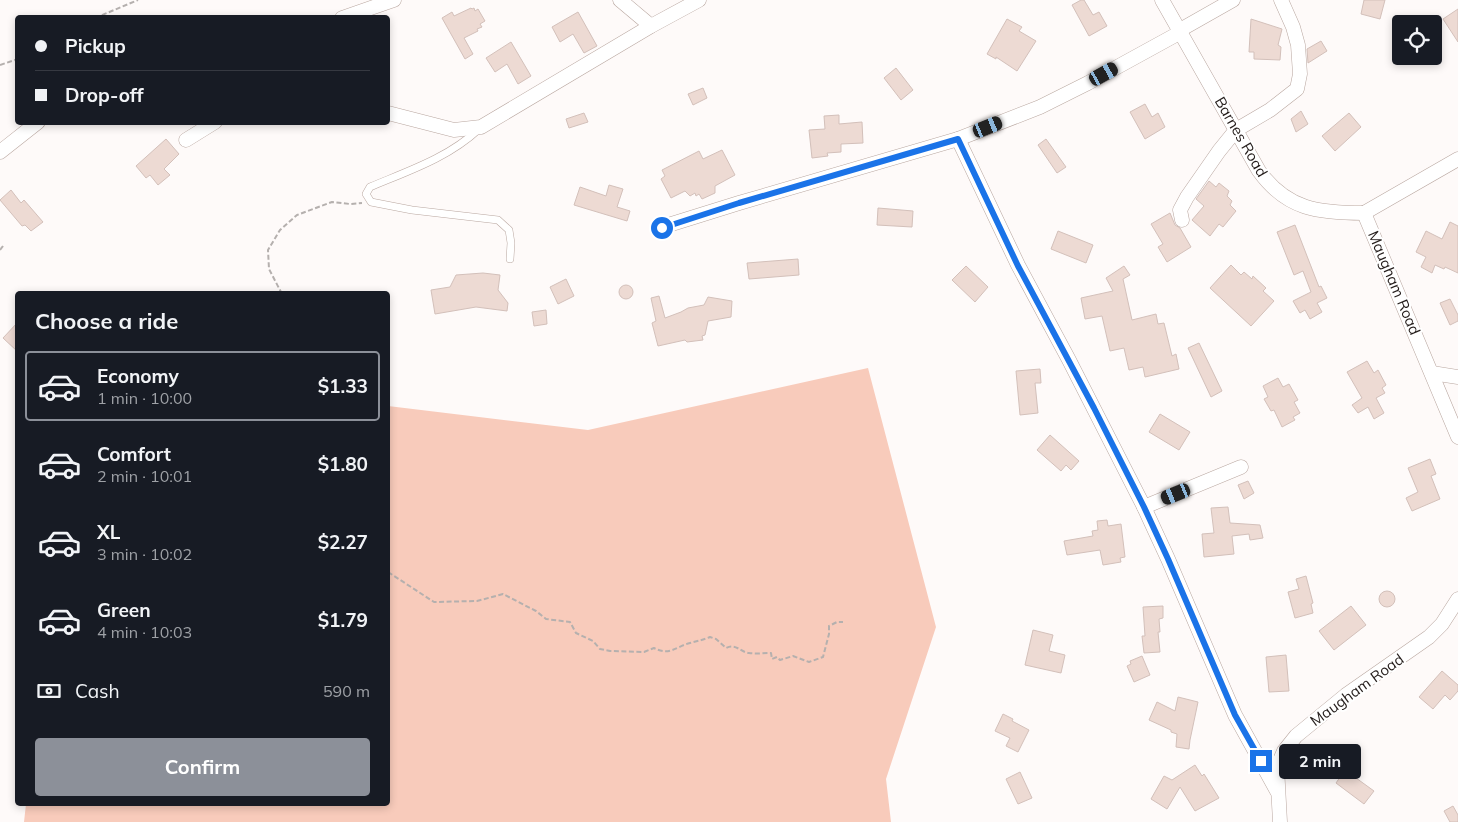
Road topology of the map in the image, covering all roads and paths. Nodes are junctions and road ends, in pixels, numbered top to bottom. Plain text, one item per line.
1 (138, 0) edge
2 (394, 0) edge
3 (620, 0) edge
4 (699, 0) edge
5 (1162, 0) edge
6 (1233, 0) edge
7 (1281, 0) edge
8 (102, 15) edge
9 (351, 15) edge
10 (651, 26) junction
11 (1180, 31) junction
12 (15, 60) edge
13 (0, 64) edge
14 (390, 114) edge
15 (34, 125) edge
16 (210, 125) edge
17 (481, 127) junction
18 (1236, 130) junction
19 (958, 139) junction
20 (186, 140) dead end
21 (0, 152) edge
22 (1458, 158) edge
23 (371, 202) junction
24 (1364, 213) junction
25 (1182, 220) dead end
26 (662, 228) dead end
27 (3, 246) dead end
28 (0, 250) edge
29 (510, 259) dead end
30 (280, 291) edge
31 (1432, 373) junction
32 (1458, 377) edge
33 (1458, 436) edge
34 (1241, 467) dead end
35 (1144, 507) junction
36 (390, 573) edge
37 (1458, 600) edge
38 (843, 622) dead end
39 (1277, 791) junction
40 (1280, 822) edge

1 - 8 path
2 - 9 street
3 - 10 street
4 - 10 street
5 - 11 street, Barnes Road
6 - 11 street
7 - 18 street
10 - 17 street
11 - 18 street, Barnes Road
11 - 19 street
12 - 13 path
14 - 17 street
15 - 21 street
16 - 20 street
17 - 23 lane
18 - 24 street, Barnes Road
18 - 25 street
19 - 26 street
19 - 35 street
22 - 24 street
23 - 29 lane
23 - 30 path
24 - 31 street, Maugham Road
27 - 28 path
31 - 32 street
31 - 33 street, Maugham Road
34 - 35 street
35 - 39 street
36 - 38 path
37 - 39 street, Maugham Road
39 - 40 street, Maugham Road

